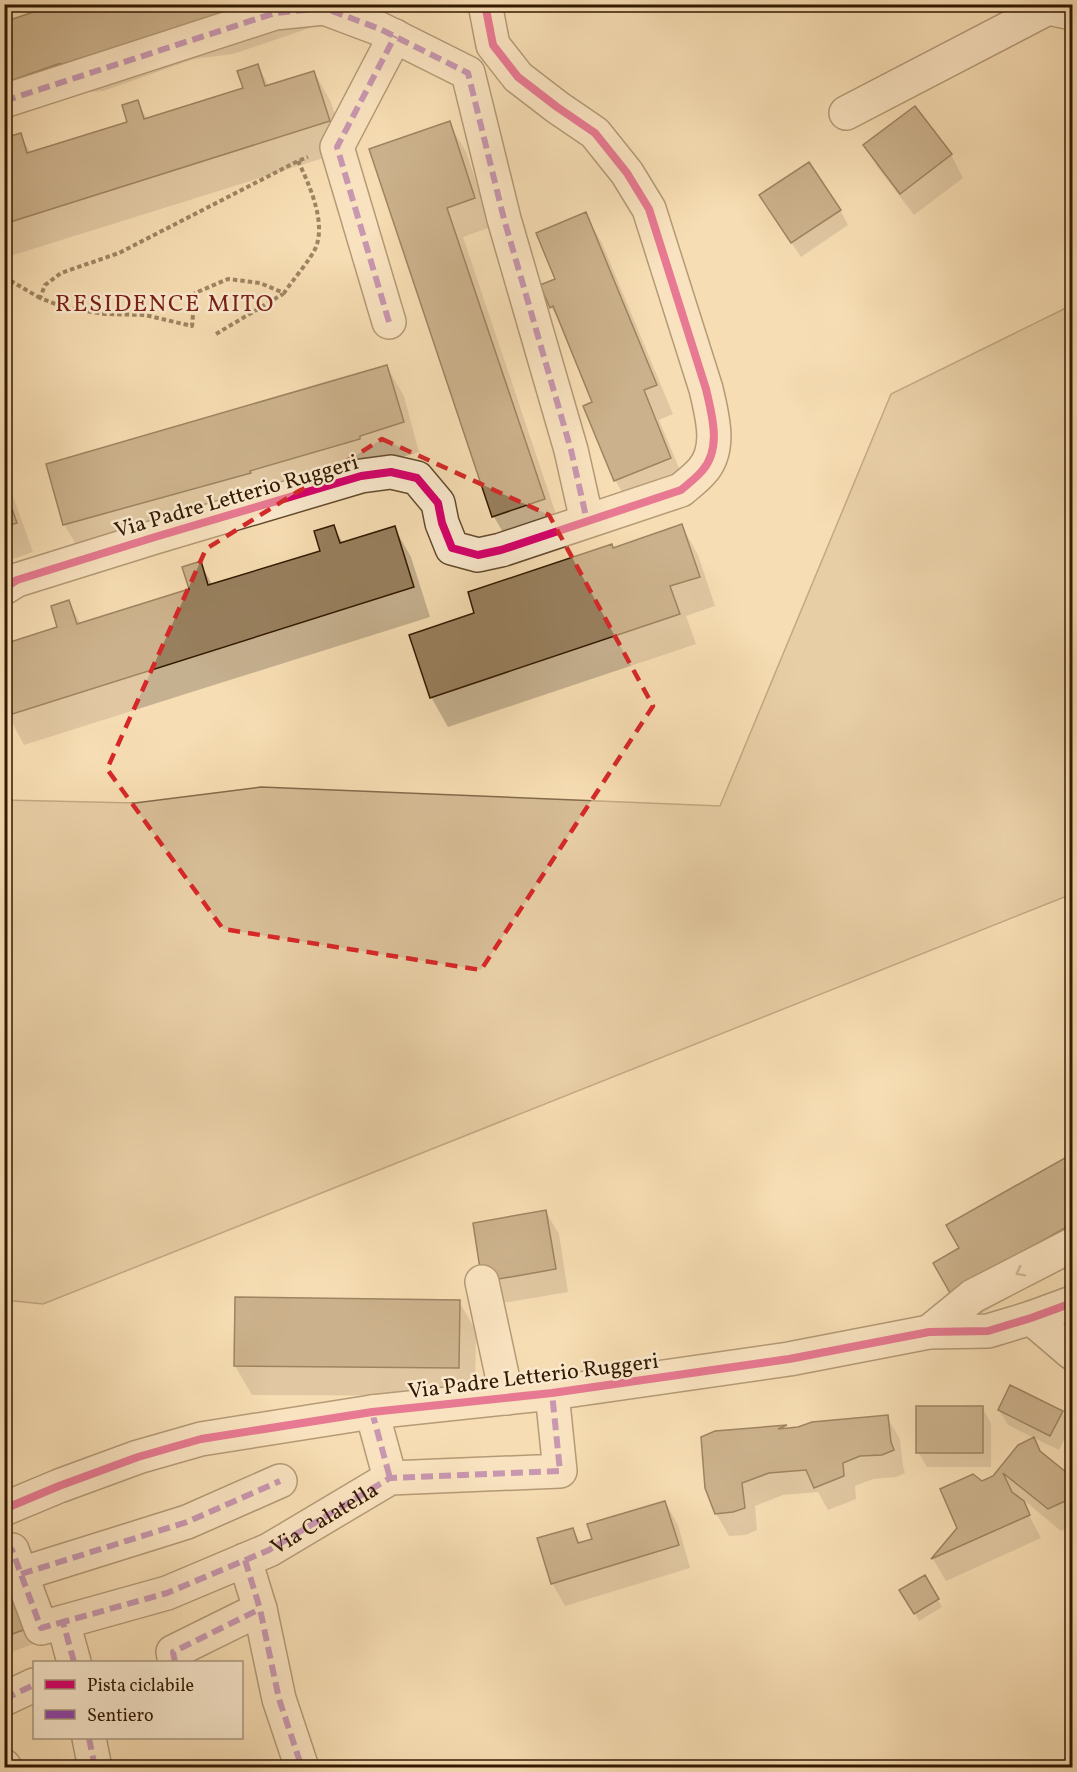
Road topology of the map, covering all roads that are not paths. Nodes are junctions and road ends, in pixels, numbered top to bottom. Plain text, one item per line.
1 (485, 4) edge
2 (1072, 13) edge
3 (395, 36) junction
4 (4, 101) edge
5 (846, 113) dead end
6 (389, 322) dead end
7 (587, 521) junction
8 (4, 588) edge
9 (1072, 1245) edge
10 (482, 1282) dead end
11 (1072, 1303) edge
12 (1031, 1318) junction
13 (929, 1332) junction
14 (1072, 1353) edge
15 (552, 1393) junction
16 (507, 1398) junction
17 (372, 1412) junction
18 (390, 1478) junction
19 (280, 1481) dead end
20 (4, 1509) edge
21 (245, 1560) junction
22 (13, 1564) edge
23 (260, 1609) junction
24 (63, 1622) junction
25 (74, 1661) edge
26 (175, 1661) edge
27 (33, 1685) edge
28 (4, 1699) edge
29 (89, 1739) edge
30 (292, 1766) edge
31 (95, 1767) edge

1 - 7 street, Via Padre Letterio Ruggeri
2 - 5 street
3 - 4 street
3 - 6 street
3 - 7 street
7 - 8 street, Via Padre Letterio Ruggeri
9 -> 13 street, Via Padre Letterio Ruggeri
10 - 16 street
11 - 12 street, Via Padre Letterio Ruggeri
12 - 13 street, Via Padre Letterio Ruggeri
12 - 14 street
13 - 15 street, Via Padre Letterio Ruggeri
15 - 16 street, Via Padre Letterio Ruggeri
15 - 18 street, Via Calatella
16 - 17 street, Via Padre Letterio Ruggeri
17 - 18 street
17 - 20 street, Via Padre Letterio Ruggeri
18 - 21 street, Via Calatella
19 - 22 street
21 - 23 street
21 - 24 street, Via Calatella
22 - 24 street, Via Calatella
23 - 26 street
23 - 30 street
24 - 25 street
27 - 28 street
29 - 31 street

